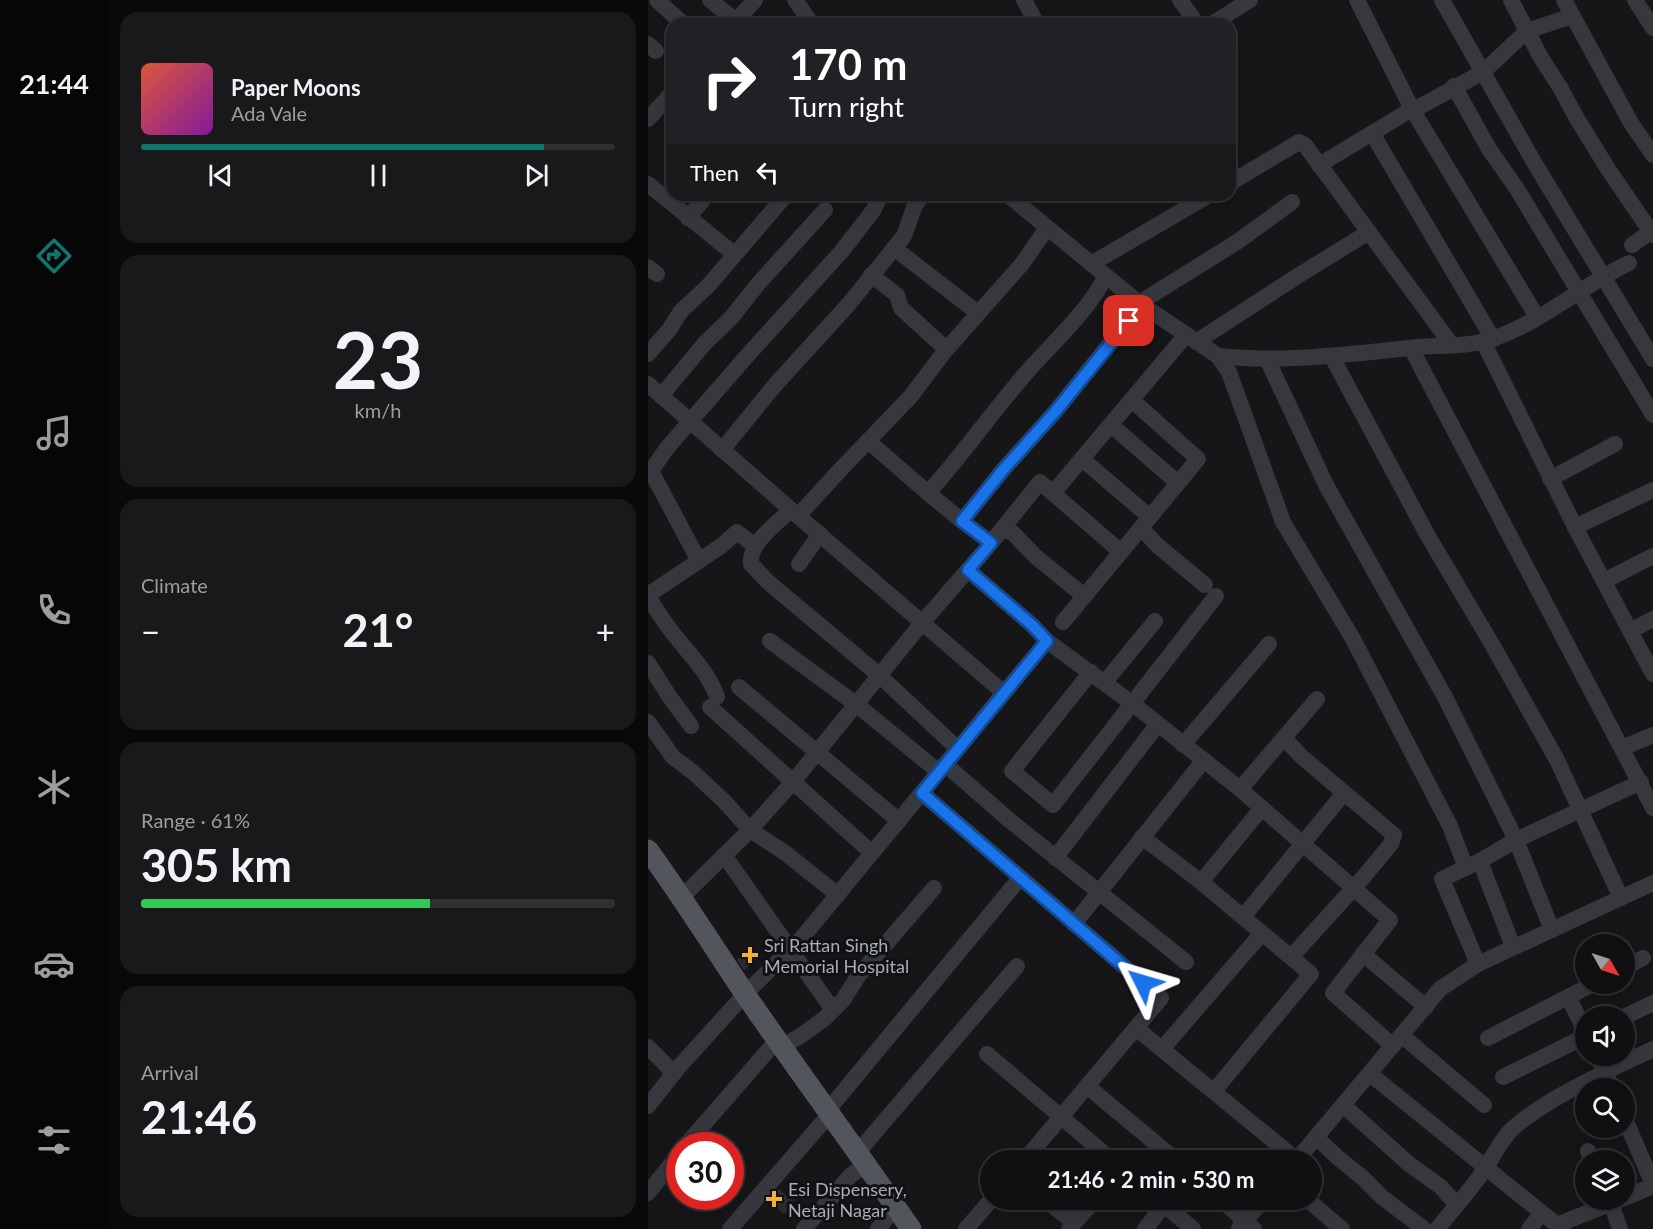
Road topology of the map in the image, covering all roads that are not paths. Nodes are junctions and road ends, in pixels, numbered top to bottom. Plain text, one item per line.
1 (657, 0) edge
2 (710, 0) edge
3 (754, 0) edge
4 (795, 0) edge
5 (1024, 0) edge
6 (1180, 0) edge
7 (1251, 0) edge
8 (1357, 0) edge
9 (1442, 0) edge
10 (1511, 0) edge
11 (1564, 0) edge
12 (1635, 0) edge
13 (1572, 16) junction
14 (676, 18) edge
15 (729, 18) edge
16 (738, 18) edge
17 (808, 18) edge
18 (1034, 18) edge
19 (1193, 18) edge
20 (1222, 18) edge
21 (1653, 28) edge
22 (1527, 30) junction
23 (1483, 72) junction
24 (1454, 86) junction
25 (666, 100) edge
26 (1412, 109) junction
27 (648, 119) edge
28 (1372, 133) junction
29 (1653, 155) edge
30 (1319, 165) junction
31 (1236, 179) edge
32 (648, 184) edge
33 (666, 199) edge
34 (668, 201) edge
35 (702, 201) edge
36 (781, 201) edge
37 (878, 201) edge
38 (918, 201) edge
39 (1018, 201) edge
40 (1199, 201) edge
41 (1292, 202) dead end
42 (825, 210) dead end
43 (688, 218) junction
44 (1047, 228) junction
45 (1369, 232) junction
46 (1652, 232) edge
47 (1632, 245) dead end
48 (894, 248) junction
49 (734, 254) junction
50 (1629, 263) dead end
51 (1091, 264) junction
52 (871, 275) junction
53 (1105, 276) junction
54 (1602, 276) junction
55 (1578, 292) junction
56 (1140, 304) junction
57 (978, 313) junction
58 (1537, 318) junction
59 (1191, 339) junction
60 (1488, 340) junction
61 (1451, 344) junction
62 (1411, 348) junction
63 (946, 349) junction
64 (648, 354) edge
65 (1218, 356) junction
66 (1332, 357) junction
67 (1267, 359) junction
68 (1653, 359) edge
69 (648, 384) edge
70 (661, 396) junction
71 (1133, 401) junction
72 (1653, 416) edge
73 (690, 422) junction
74 (1112, 425) junction
75 (868, 441) junction
76 (1615, 444) dead end
77 (722, 450) junction
78 (1082, 459) junction
79 (1550, 479) junction
80 (1178, 483) junction
81 (1653, 490) edge
82 (928, 493) junction
83 (1053, 493) junction
84 (794, 513) junction
85 (962, 521) junction
86 (1145, 522) junction
87 (1575, 527) junction
88 (1002, 529) junction
89 (820, 534) junction
90 (991, 543) junction
91 (755, 546) junction
92 (1120, 552) junction
93 (1653, 556) edge
94 (699, 561) junction
95 (799, 564) dead end
96 (968, 570) junction
97 (1604, 582) junction
98 (648, 596) edge
99 (1084, 596) junction
100 (1653, 619) edge
101 (1155, 621) dead end
102 (922, 622) junction
103 (1063, 622) dead end
104 (1630, 631) junction
105 (770, 641) dead end
106 (1047, 641) junction
107 (1269, 644) dead end
108 (648, 663) edge
109 (1653, 674) edge
110 (879, 675) junction
111 (1098, 677) junction
112 (739, 687) dead end
113 (1004, 693) junction
114 (1317, 699) dead end
115 (1133, 704) junction
116 (857, 705) junction
117 (648, 722) edge
118 (1158, 724) junction
119 (691, 726) dead end
120 (1653, 735) edge
121 (1284, 738) junction
122 (1183, 745) junction
123 (1622, 748) junction
124 (958, 749) junction
125 (817, 752) junction
126 (1204, 760) junction
127 (942, 768) junction
128 (1641, 782) junction
129 (792, 783) junction
130 (1240, 789) junction
131 (922, 793) junction
132 (1344, 793) junction
133 (1262, 808) junction
134 (1653, 808) edge
135 (1581, 810) junction
136 (899, 820) junction
137 (750, 830) junction
138 (1142, 837) junction
139 (1516, 840) junction
140 (1304, 844) junction
141 (648, 850) edge
142 (872, 853) junction
143 (724, 855) junction
144 (1055, 858) junction
145 (1473, 865) junction
146 (1020, 878) junction
147 (1201, 882) junction
148 (1653, 883) edge
149 (1353, 887) junction
150 (934, 888) dead end
151 (1098, 893) junction
152 (838, 895) junction
153 (682, 897) junction
154 (1621, 898) junction
155 (1243, 917) junction
156 (1074, 924) junction
157 (1552, 930) junction
158 (1262, 933) junction
159 (1513, 947) junction
160 (792, 948) junction
161 (1363, 954) junction
162 (1291, 957) junction
163 (1643, 958) dead end
164 (1186, 962) dead end
165 (1635, 962) edge
166 (1478, 964) junction
167 (1017, 966) dead end
168 (1311, 974) junction
169 (1333, 993) junction
170 (1575, 993) edge
171 (745, 994) junction
172 (1568, 997) junction
173 (1653, 1003) edge
174 (1426, 1007) junction
175 (833, 1010) junction
176 (1575, 1011) edge
177 (1635, 1012) edge
178 (1136, 1028) junction
179 (1488, 1038) dead end
180 (1575, 1041) edge
181 (780, 1043) junction
182 (1396, 1043) junction
183 (648, 1047) edge
184 (1162, 1049) junction
185 (1653, 1049) edge
186 (987, 1054) dead end
187 (1602, 1066) edge
188 (1605, 1072) junction
189 (674, 1073) junction
190 (1370, 1074) junction
191 (1503, 1077) dead end
192 (1607, 1078) edge
193 (1087, 1086) junction
194 (1214, 1091) junction
195 (649, 1103) edge
196 (1343, 1105) junction
197 (1484, 1105) dead end
198 (831, 1114) junction
199 (1061, 1117) junction
200 (699, 1132) edge
201 (1316, 1137) junction
202 (1633, 1138) edge
203 (1033, 1150) edge
204 (1100, 1150) edge
205 (1164, 1150) edge
206 (1283, 1150) edge
207 (1305, 1150) edge
208 (863, 1158) junction
209 (1486, 1167) junction
210 (666, 1170) edge
211 (1653, 1185) edge
212 (1635, 1192) edge
213 (648, 1193) edge
214 (1456, 1204) junction
215 (896, 1208) junction
216 (982, 1210) edge
217 (1056, 1210) edge
218 (1086, 1210) edge
219 (1157, 1210) edge
220 (1169, 1210) edge
221 (1231, 1210) edge
222 (1256, 1210) edge
223 (1320, 1210) edge
224 (1595, 1210) edge
225 (1617, 1210) edge
226 (1542, 1213) junction
227 (1072, 1226) edge
228 (1246, 1226) edge
229 (1560, 1227) edge
230 (730, 1229) edge
231 (804, 1229) edge
232 (878, 1229) edge
233 (911, 1229) edge
234 (966, 1229) edge
235 (1145, 1229) edge
236 (1192, 1229) edge
237 (1342, 1229) edge
238 (1424, 1229) edge
239 (1437, 1229) edge
240 (1528, 1229) edge
241 (1620, 1229) edge

1 - 14 street
2 - 15 street
3 - 16 street
4 - 17 street
5 - 18 street
6 - 19 street
7 - 20 street
8 - 26 street
9 - 23 street
10 - 22 street
11 - 13 street
12 - 21 street
13 - 22 street
13 - 29 street
22 - 23 street
22 - 46 street
23 - 24 street
23 - 54 street
24 - 26 street
24 - 55 street
25 - 27 street
26 - 28 street
26 - 58 street
28 - 30 street
28 - 60 street
30 - 31 street
30 - 45 street
32 - 33 street
34 - 43 street
35 - 43 street
36 - 49 street
37 - 73 street
38 - 48 street
39 - 44 street
40 - 51 street
41 - 56 street
42 - 70 street
43 - 49 street
44 - 51 street
44 - 57 street
45 - 59 street
45 - 61 street
46 - 47 street
48 - 52 street
48 - 57 street
49 - 64 street
50 - 54 street
51 - 53 street
52 - 63 street
52 - 77 street
53 - 56 street
53 - 82 street
54 - 55 street
54 - 68 street
55 - 58 street
55 - 72 street
56 - 59 street
56 - 85 street
57 - 63 street
58 - 60 street
59 - 65 street
59 - 71 street
60 - 61 street
60 - 79 street
61 - 62 street
62 - 66 street
62 - 123 street
63 - 75 street
65 - 67 street
65 - 145 street
66 - 67 street
66 - 135 street
67 - 139 street
69 - 70 street
70 - 73 street
71 - 74 street
71 - 80 street
73 - 77 street
73 - 94 street
74 - 78 street
74 - 80 street
75 - 82 street
75 - 84 street
76 - 79 street
77 - 84 street
78 - 83 street
78 - 86 street
79 - 87 street
80 - 86 street
81 - 87 street
82 - 85 street
83 - 88 street
83 - 92 street
84 - 89 street
84 - 91 street
85 - 90 street
86 - 92 street
86 - 115 street
87 - 97 street
88 - 90 street
88 - 99 street
89 - 95 street
89 - 102 street
90 - 96 street
91 - 94 street
91 - 110 street
92 - 99 street
93 - 97 street
94 - 98 street
96 - 102 street
96 - 106 street
97 - 104 street
98 - 129 street
99 - 103 street
100 - 104 street
101 - 111 street
102 - 110 street
102 - 113 street
104 - 109 street
105 - 116 street
106 - 111 street
106 - 113 street
107 - 122 street
108 - 119 street
110 - 116 street
110 - 124 street
111 - 115 street
111 - 115 street
112 - 125 street
113 - 124 street
114 - 121 street
115 - 118 street
116 - 125 street
116 - 127 street
117 - 137 street
118 - 122 street
118 - 144 street
120 - 123 street
121 - 130 street
121 - 132 street
122 - 126 street
123 - 128 street
124 - 127 street
125 - 129 street
125 - 136 street
126 - 130 street
126 - 138 street
127 - 131 street
127 - 144 street
128 - 134 street
128 - 135 street
129 - 137 street
129 - 142 street
130 - 133 street
131 - 136 street
131 - 146 street
132 - 140 street
132 - 149 street
133 - 140 street
133 - 147 street
135 - 139 street
135 - 154 street
136 - 142 street
137 - 143 street
137 - 152 street
138 - 147 street
138 - 151 street
139 - 145 street
139 - 157 street
140 - 149 street
140 - 155 street
141 - 153 main road
142 - 152 street
143 - 153 street
143 - 160 street
144 - 151 street
145 - 159 street
145 - 166 street
146 - 156 street
146 - 198 street
147 - 155 street
148 - 154 street
149 - 161 street
149 - 162 street
150 - 175 street
151 - 156 street
151 - 164 street
152 - 160 street
153 - 171 main road
154 - 157 street
155 - 158 street
156 - 178 street
157 - 159 street
158 - 162 street
158 - 184 street
159 - 166 street
160 - 171 street
160 - 175 street
161 - 169 street
161 - 174 street
162 - 168 street
163 - 165 street
166 - 174 street
167 - 208 street
168 - 169 street
168 - 194 street
169 - 182 street
170 - 172 street
171 - 181 main road
171 - 189 street
172 - 176 street
172 - 179 street
173 - 177 street
174 - 182 street
175 - 181 street
178 - 184 street
178 - 193 street
180 - 191 street
181 - 198 main road
181 - 200 street
182 - 190 street
182 - 197 street
183 - 189 street
184 - 194 street
185 - 188 street
186 - 199 street
187 - 188 street
188 - 192 street
188 - 209 street
189 - 195 street
190 - 196 street
190 - 209 street
193 - 199 street
193 - 205 street
194 - 206 street
196 - 201 street
196 - 214 street
198 - 208 main road
198 - 230 street
199 - 203 street
199 - 204 street
201 - 207 street
201 - 238 street
202 - 211 street
208 - 215 main road
208 - 231 street
209 - 214 street
209 - 226 street
210 - 213 street
211 - 212 street
214 - 239 street
215 - 232 street
215 - 233 main road
216 - 234 street
217 - 227 street
218 - 227 street
219 - 235 street
220 - 236 street
221 - 228 street
222 - 228 street
223 - 237 street
224 - 229 street
225 - 241 street
226 - 229 street
226 - 240 street

